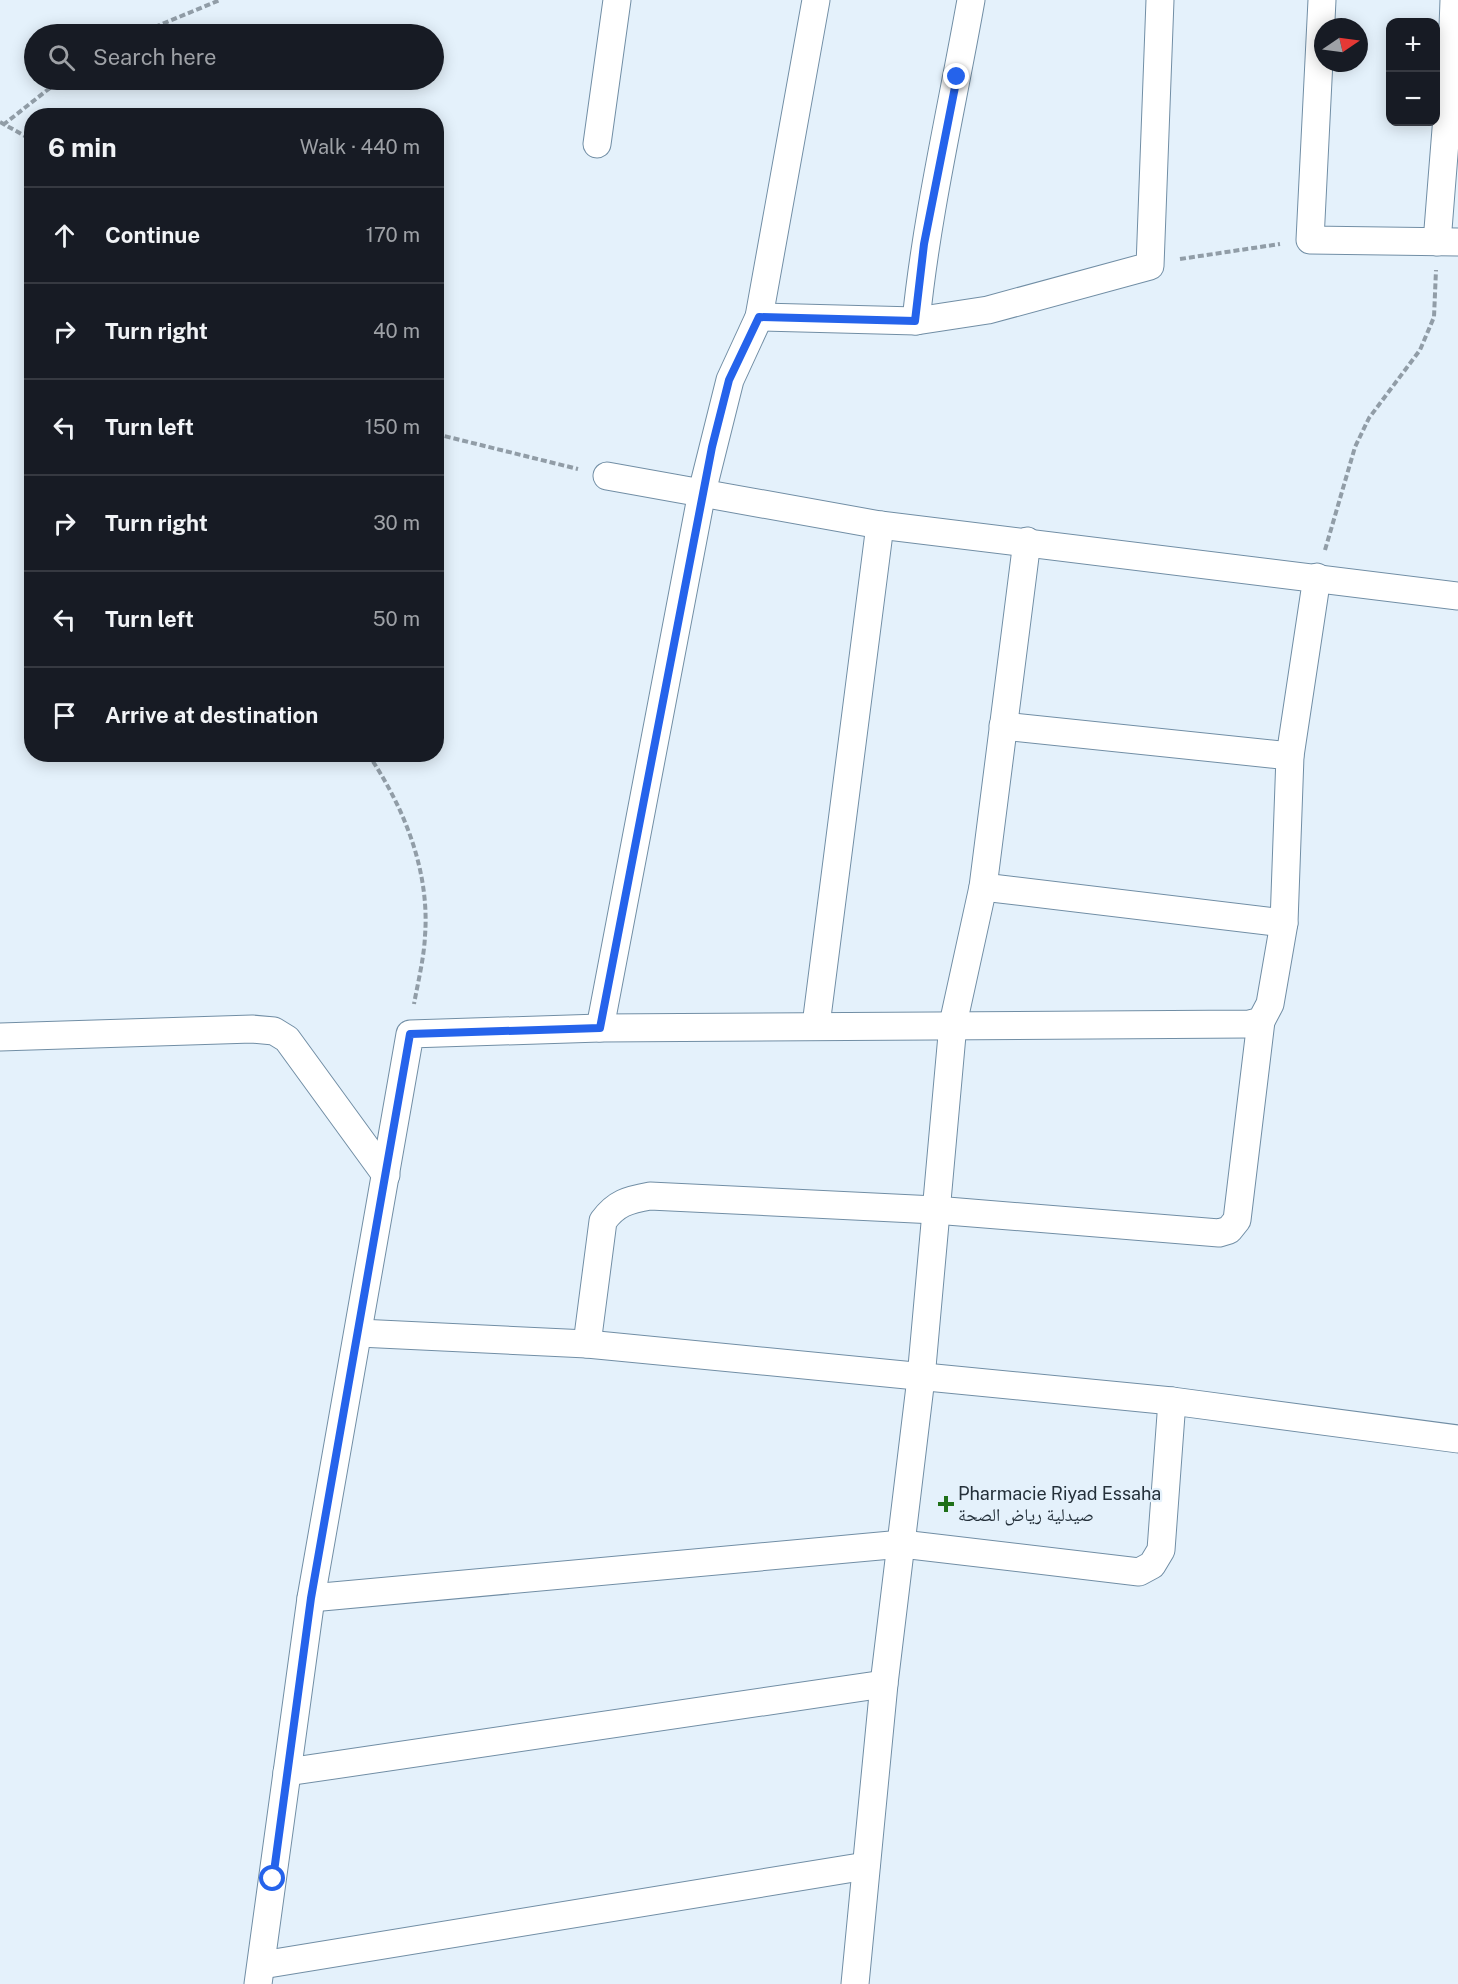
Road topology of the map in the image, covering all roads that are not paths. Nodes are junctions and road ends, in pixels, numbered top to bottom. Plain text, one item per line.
1 (617, 0) edge
2 (816, 0) edge
3 (971, 0) edge
4 (1160, 0) edge
5 (1322, 0) edge
6 (1454, 0) edge
7 (597, 144) dead end
8 (1447, 242) edge
9 (759, 317) junction
10 (915, 321) junction
11 (607, 477) road end
12 (702, 492) junction
13 (880, 525) junction
14 (1027, 541) junction
15 (1317, 577) junction
16 (1458, 596) edge
17 (1003, 726) junction
18 (1290, 756) junction
19 (983, 887) junction
20 (1284, 923) junction
21 (1261, 1021) junction
22 (953, 1024) junction
23 (816, 1025) junction
24 (600, 1028) junction
25 (0, 1037) edge
26 (386, 1175) junction
27 (935, 1210) junction
28 (359, 1332) junction
29 (587, 1344) junction
30 (921, 1378) junction
31 (1172, 1401) junction
32 (1458, 1439) edge
33 (902, 1544) junction
34 (311, 1598) junction
35 (884, 1684) junction
36 (287, 1772) junction
37 (866, 1866) junction
38 (260, 1975) edge
39 (855, 1984) edge

1 - 7 street
2 - 9 street
3 - 10 street
4 - 10 street
5 - 8 street
6 - 8 street
9 - 10 street
9 - 12 street
11 - 12 street
12 - 13 street
12 - 24 street
13 - 14 street
13 - 23 street
14 - 15 street
14 - 17 street
15 - 16 street
15 - 18 street
17 - 18 street
17 - 19 street
18 - 20 street
19 - 20 street
19 - 22 street
20 - 21 street
21 - 22 street
21 - 27 street
22 - 23 street
22 - 27 street
23 - 24 street
24 - 26 street
25 - 26 street
26 - 28 street
27 - 29 street
27 - 30 street
28 - 29 street
28 - 34 street
29 - 30 street
30 - 31 street
30 - 33 street
31 - 32 street
31 - 33 street
33 - 34 street
33 - 35 street
34 - 36 street
35 - 36 street
35 - 37 street
36 - 38 street
37 - 38 street
37 - 39 street

